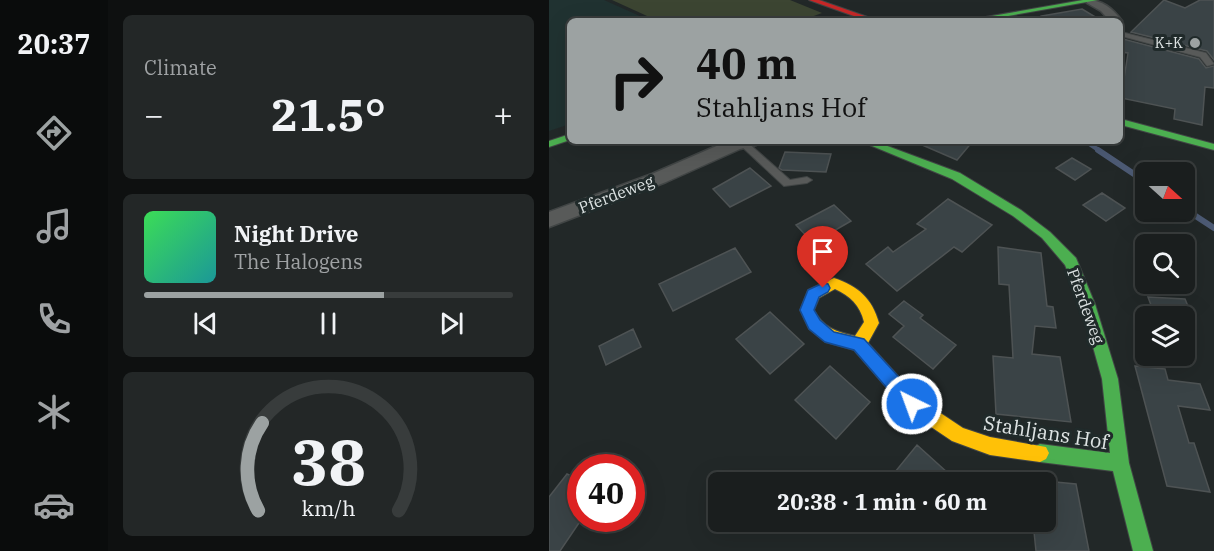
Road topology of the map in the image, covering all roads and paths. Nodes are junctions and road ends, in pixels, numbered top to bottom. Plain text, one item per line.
1 (1093, 0) edge
2 (816, 2) edge
3 (852, 18) edge
4 (866, 18) edge
5 (995, 18) edge
6 (1113, 18) edge
7 (1123, 35) edge
8 (1210, 64) dead end
9 (1123, 123) edge
10 (567, 138) edge
11 (549, 144) edge
12 (742, 144) edge
13 (749, 144) edge
14 (873, 144) edge
15 (1214, 147) edge
16 (807, 180) dead end
17 (549, 220) edge
18 (859, 344) junction
19 (1120, 463) junction
20 (1143, 551) edge

1 - 5 street
1 - 6 street
2 - 3 street
2 - 4 street
7 - 8 lane
9 - 15 street
10 - 11 street
12 - 17 street, Pferdeweg
13 - 16 lane
14 - 19 street, Pferdeweg
18 - 18 street
18 - 19 street, Stahljans Hof
19 - 20 street, Pferdeweg

